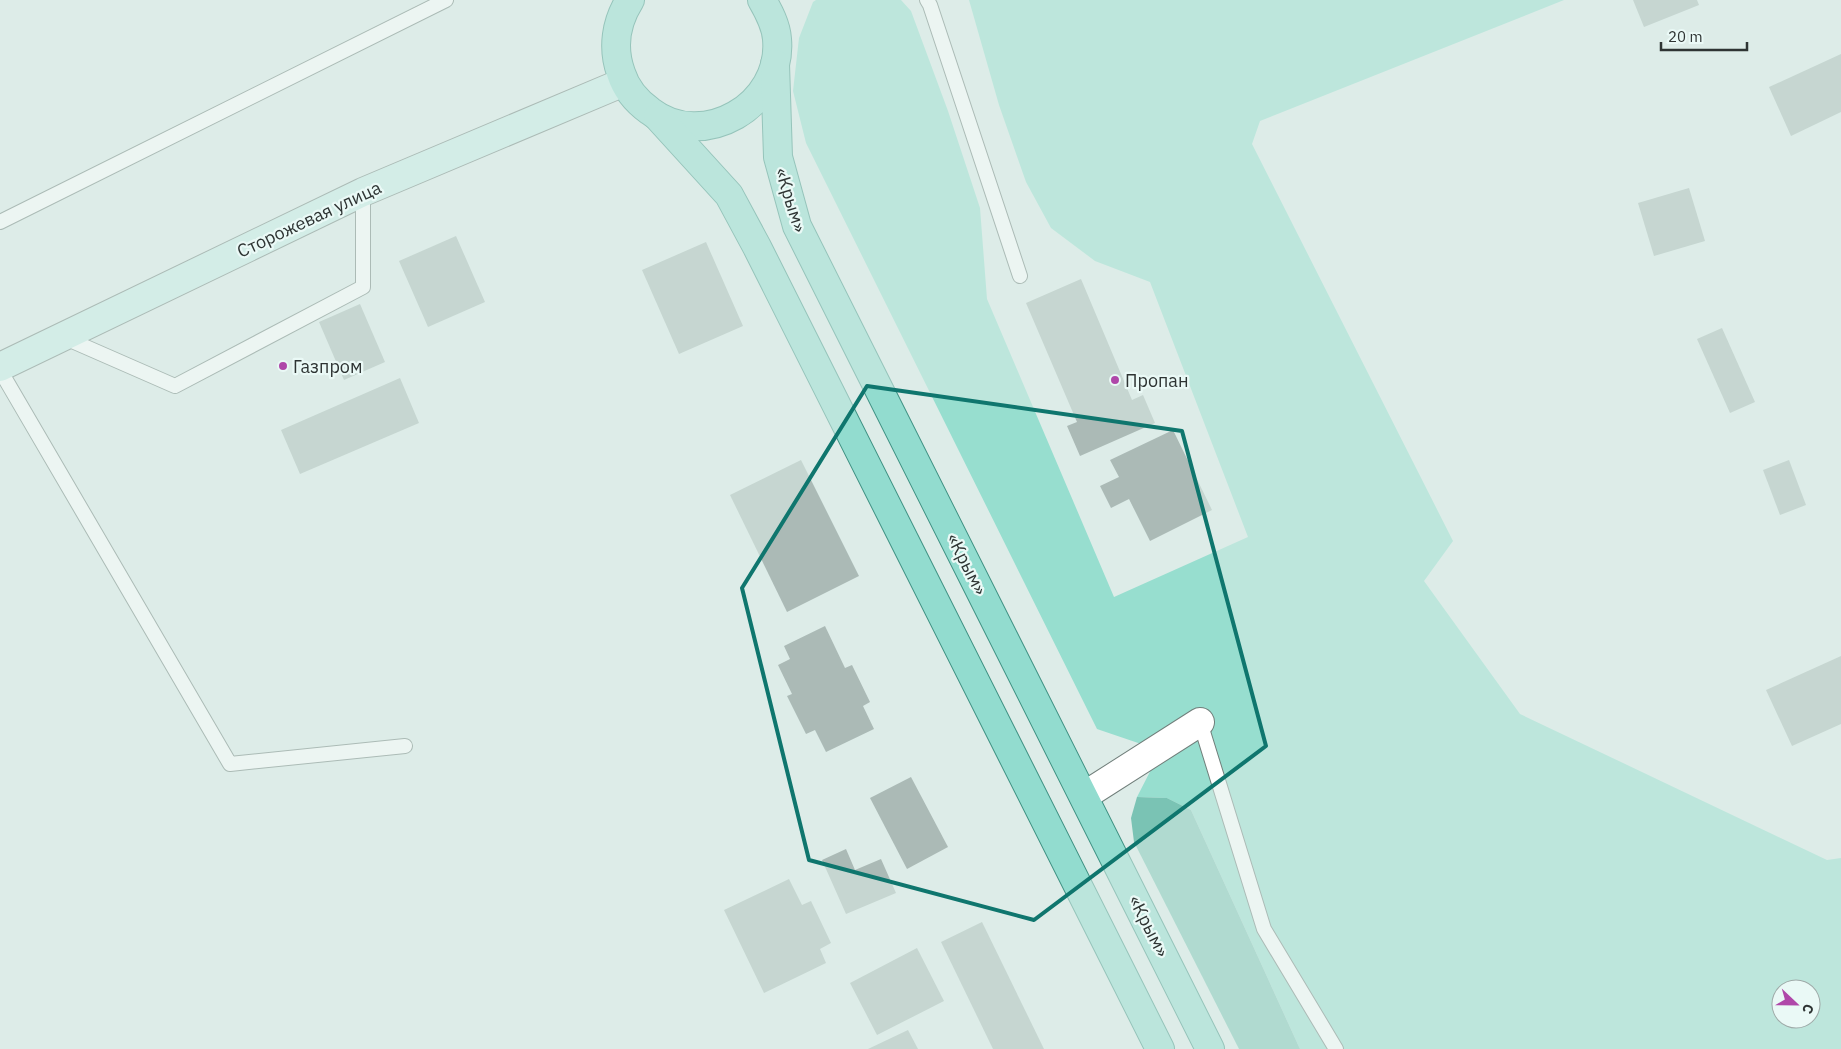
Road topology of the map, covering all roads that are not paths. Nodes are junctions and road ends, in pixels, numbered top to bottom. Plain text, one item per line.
1 (446, 0) edge
2 (629, 0) edge
3 (762, 0) edge
4 (927, 0) edge
5 (775, 64) junction
6 (624, 82) junction
7 (658, 117) junction
8 (363, 192) junction
9 (0, 222) edge
10 (1020, 276) dead end
11 (63, 338) junction
12 (0, 368) edge
13 (1200, 722) joint
14 (405, 746) dead end
15 (1084, 796) junction
16 (1160, 1049) edge
17 (1210, 1049) edge
18 (1336, 1049) edge

1 - 9 lane
2 - 6 main road
3 - 5 main road
4 - 10 lane
5 - 7 main road
5 - 15 main road, «Крым»
6 - 7 main road
6 - 8 main road, Сторожевая улица
7 - 16 main road
8 - 11 main road, Сторожевая улица
8 - 11 lane
11 - 12 main road, Сторожевая улица
12 - 14 lane
13 - 15 street
13 - 18 lane
15 - 17 main road, «Крым»

